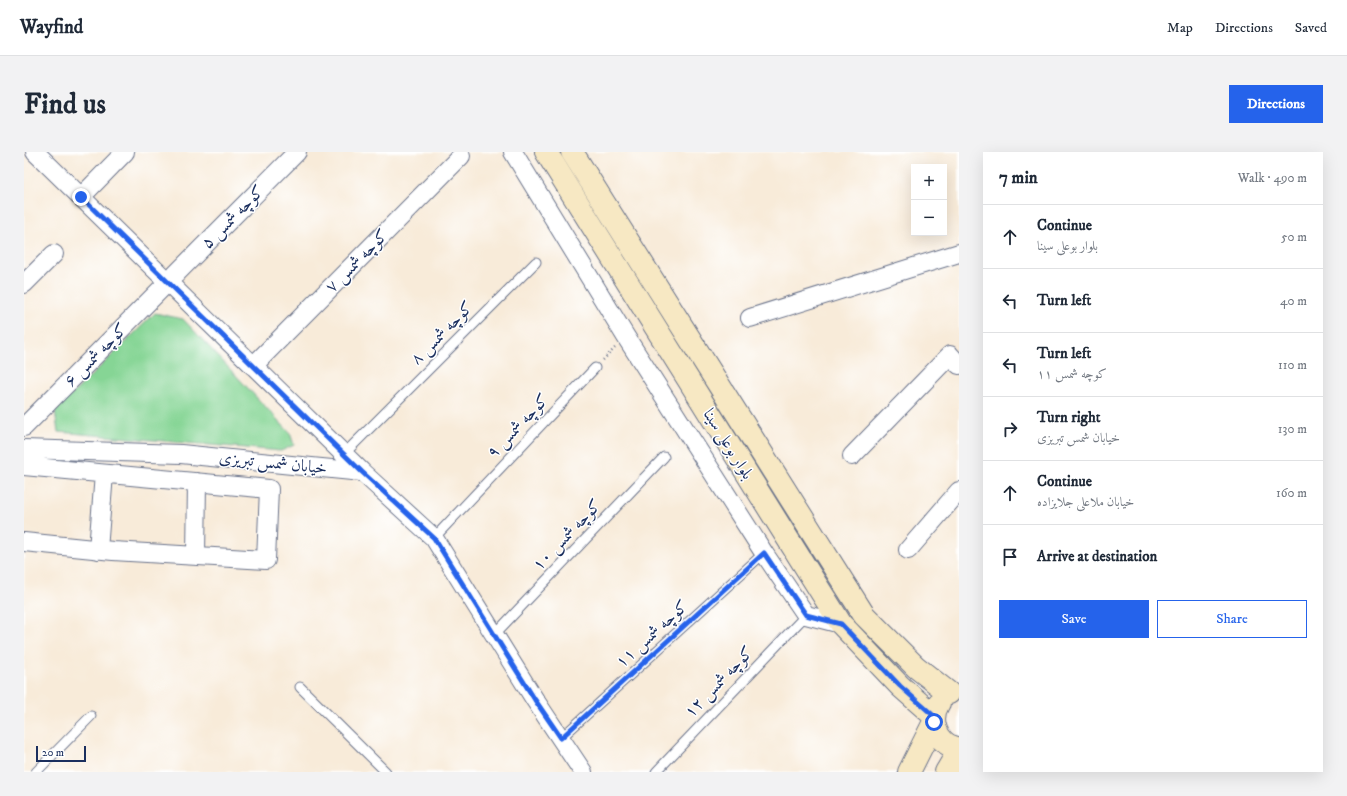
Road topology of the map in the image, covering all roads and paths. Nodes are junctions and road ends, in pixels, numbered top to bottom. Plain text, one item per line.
1 (35, 152) edge
2 (125, 152) edge
3 (297, 152) edge
4 (512, 152) edge
5 (546, 152) edge
6 (572, 152) edge
7 (461, 156) dead end
8 (81, 197) junction
9 (959, 253) edge
10 (54, 254) dead end
11 (536, 262) dead end
12 (168, 282) junction
13 (24, 284) edge
14 (750, 318) dead end
15 (626, 337) junction
16 (959, 364) edge
17 (253, 366) junction
18 (596, 368) joint
19 (24, 427) edge
20 (24, 449) edge
21 (344, 454) junction
22 (852, 456) dead end
23 (664, 457) dead end
24 (24, 466) edge
25 (362, 472) junction
26 (104, 474) junction
27 (197, 482) junction
28 (959, 491) edge
29 (434, 538) junction
30 (24, 542) edge
31 (98, 550) junction
32 (908, 550) dead end
33 (764, 553) junction
34 (196, 556) junction
35 (806, 615) junction
36 (841, 624) junction
37 (494, 635) junction
38 (300, 687) dead end
39 (954, 692) edge
40 (91, 716) dead end
41 (934, 719) junction
42 (561, 738) junction
43 (959, 749) edge
44 (36, 772) edge
45 (386, 772) edge
46 (583, 772) edge
47 (656, 772) edge
48 (909, 772) edge
49 (946, 772) edge

1 - 8 street
2 - 8 street
3 - 12 street, کوچه شمس ۵
4 - 15 street
5 - 36 street, بلوار بوعلی سینا
6 - 39 street, بلوار بوعلی سینا
7 - 17 street, کوچه شمس ۷
8 - 12 street
9 - 14 street
10 - 13 street
11 - 21 lane, کوچه شمس ۸
12 - 17 street
12 - 19 street, کوچه شمس ۶
15 - 18 path
15 - 33 street
16 - 22 street
17 - 21 street
18 - 29 lane, کوچه شمس ۹
20 - 25 street, خیابان شمس تبریزی
21 - 25 street
23 - 37 lane, کوچه شمس ۱۰
24 - 26 street
25 - 29 street
26 - 27 street
26 - 31 street
27 - 34 street
27 - 34 street
28 - 32 street
29 - 37 street
30 - 31 street
31 - 34 street
33 - 35 street
33 - 42 lane, کوچه شمس ۱۱
35 - 36 street
35 - 47 lane, کوچه شمس ۱۲
36 - 41 street, بلوار بوعلی سینا
37 - 42 street
38 - 45 lane
39 - 41 street
40 - 44 lane
41 - 43 street
41 - 48 street
42 - 46 street
43 - 49 street

